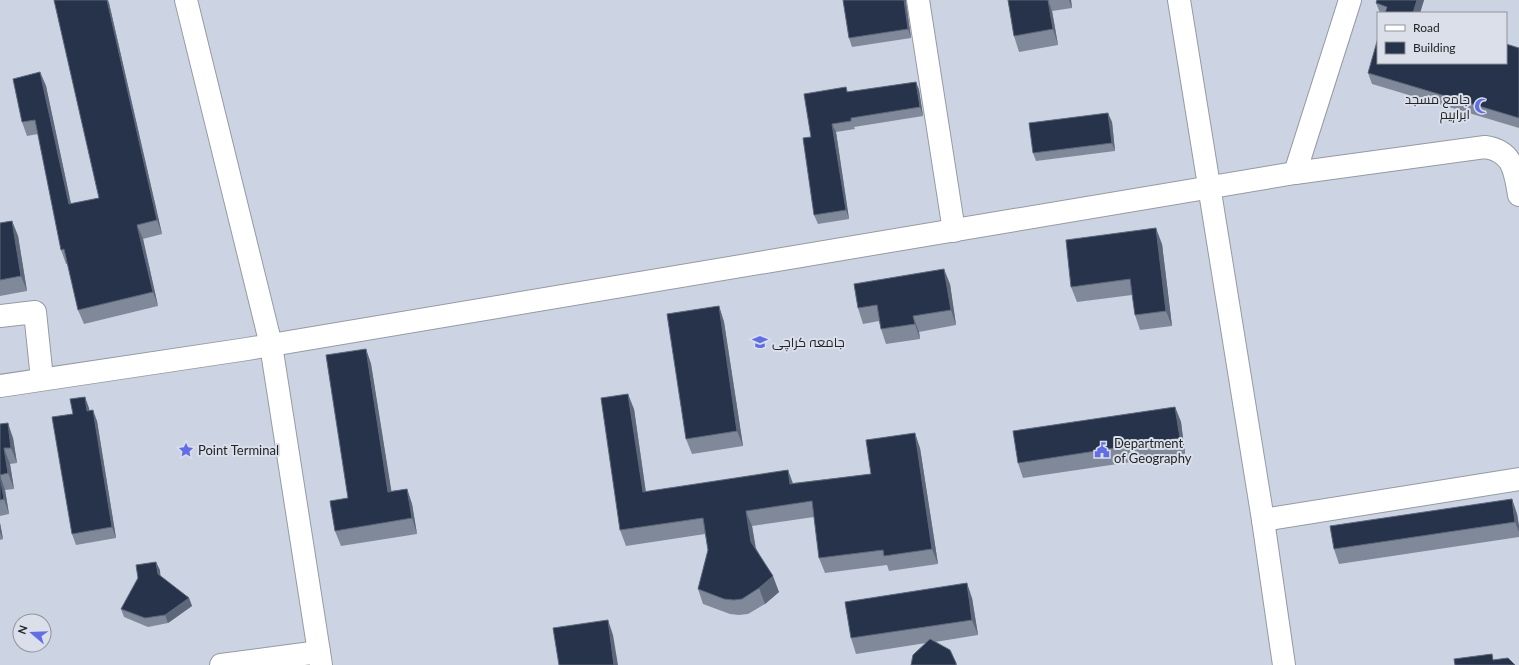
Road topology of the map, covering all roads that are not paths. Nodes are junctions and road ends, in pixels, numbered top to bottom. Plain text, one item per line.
1 (186, 0) edge
2 (918, 0) edge
3 (1179, 0) edge
4 (1350, 0) edge
5 (1295, 173) junction
6 (1209, 188) junction
7 (1519, 195) edge
8 (954, 231) junction
9 (0, 316) edge
10 (270, 345) junction
11 (42, 379) junction
12 (0, 386) edge
13 (1519, 479) edge
14 (1263, 520) junction
15 (320, 659) edge
16 (221, 665) edge
17 (1284, 665) edge

1 - 10 street
2 - 8 street
3 - 6 street
4 - 5 street
5 - 6 street
5 - 7 street
6 - 8 street
6 - 14 street
8 - 10 street
9 - 11 street
10 - 11 street
10 - 15 street
11 - 12 street
13 - 14 street
14 - 17 street
15 - 16 street

